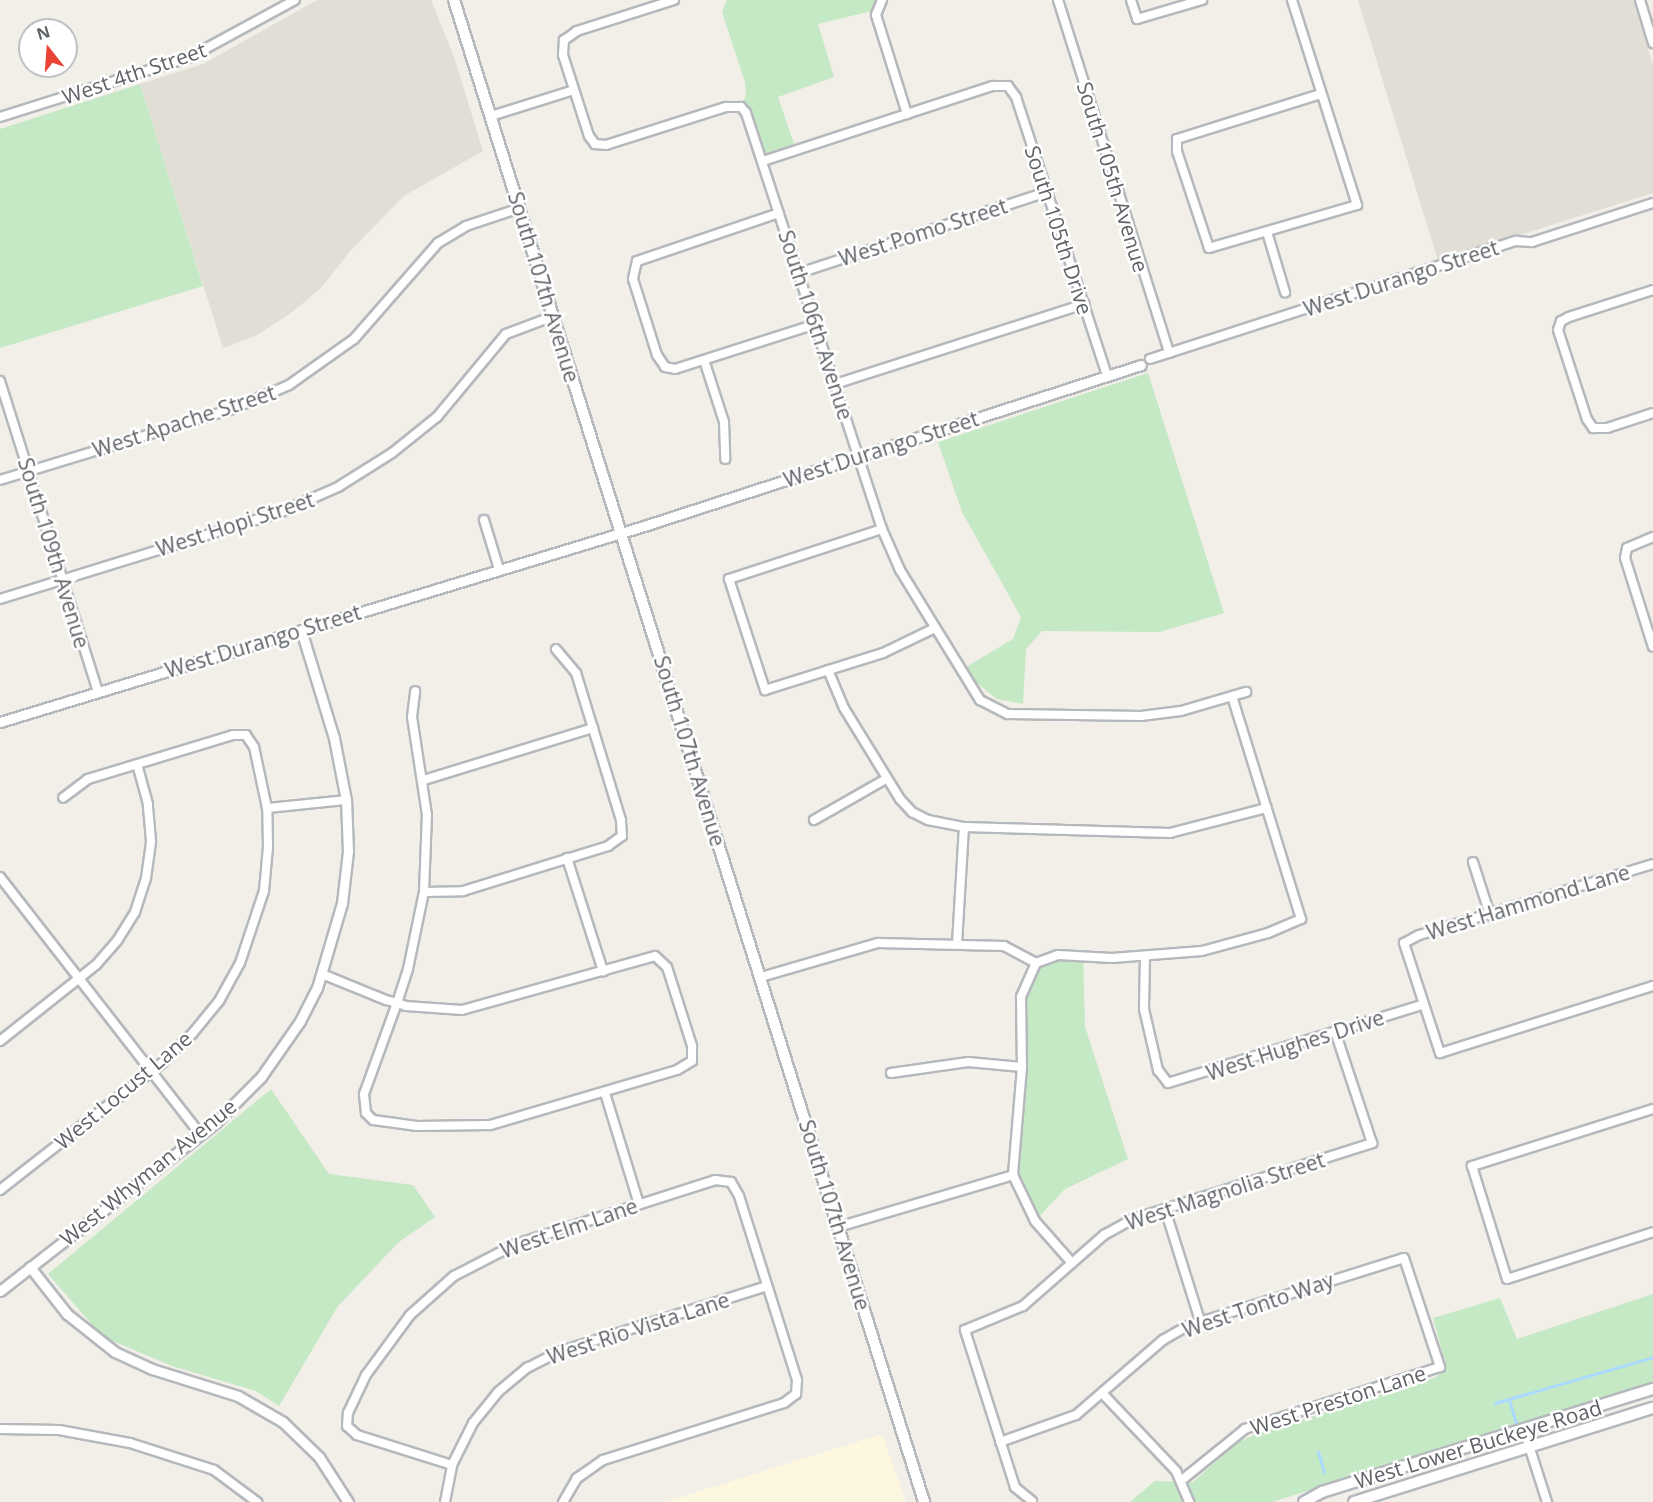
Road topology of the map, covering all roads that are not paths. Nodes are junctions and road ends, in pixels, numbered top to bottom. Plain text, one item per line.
1 (295, 0) edge
2 (454, 0) edge
3 (674, 0) edge
4 (1058, 0) edge
5 (1131, 0) edge
6 (1202, 0) edge
7 (1292, 0) edge
8 (1640, 0) edge
9 (880, 3) edge
10 (1653, 43) edge
11 (574, 90) junction
12 (1321, 94) junction
13 (907, 114) junction
14 (491, 116) junction
15 (0, 117) edge
16 (763, 161) junction
17 (1047, 192) junction
18 (1653, 203) edge
19 (519, 208) junction
20 (779, 213) junction
21 (1267, 232) junction
22 (799, 273) junction
23 (1653, 290) edge
24 (1286, 292) dead end
25 (1084, 304) junction
26 (554, 316) junction
27 (816, 324) junction
28 (1169, 353) junction
29 (1150, 359) dead end
30 (704, 360) junction
31 (1141, 365) dead end
32 (1107, 376) junction
33 (0, 381) edge
34 (835, 384) junction
35 (1653, 413) edge
36 (859, 456) junction
37 (725, 459) dead end
38 (29, 471) junction
39 (0, 480) edge
40 (484, 520) dead end
41 (882, 529) junction
42 (621, 533) junction
43 (1653, 537) edge
44 (499, 569) junction
45 (63, 579) junction
46 (0, 599) edge
47 (935, 628) junction
48 (301, 630) junction
49 (1653, 647) edge
50 (556, 649) dead end
51 (828, 670) junction
52 (98, 692) junction
53 (416, 692) dead end
54 (1246, 692) dead end
55 (1232, 696) junction
56 (0, 722) edge
57 (592, 728) junction
58 (137, 764) junction
59 (886, 778) junction
60 (424, 780) junction
61 (63, 798) dead end
62 (346, 800) junction
63 (267, 808) junction
64 (1267, 808) junction
65 (814, 820) dead end
66 (964, 826) junction
67 (567, 858) junction
68 (1473, 862) dead end
69 (1653, 864) edge
70 (0, 878) edge
71 (3, 889) edge
72 (424, 892) junction
73 (1490, 915) junction
74 (957, 944) junction
75 (1145, 956) junction
76 (1036, 963) junction
77 (603, 971) junction
78 (322, 974) junction
79 (761, 977) junction
80 (79, 979) junction
81 (1653, 986) edge
82 (397, 1003) junction
83 (1422, 1005) junction
84 (1335, 1031) junction
85 (0, 1041) edge
86 (1022, 1067) junction
87 (151, 1071) junction
88 (891, 1073) dead end
89 (605, 1093) junction
90 (1653, 1109) edge
91 (200, 1134) junction
92 (1012, 1175) junction
93 (0, 1190) edge
94 (639, 1204) junction
95 (1165, 1209) junction
96 (838, 1227) junction
97 (1653, 1232) edge
98 (1072, 1263) junction
99 (30, 1267) junction
100 (767, 1286) junction
101 (0, 1291) edge
102 (1200, 1321) junction
103 (1440, 1367) joint
104 (1653, 1389) edge
105 (1102, 1393) junction
106 (1653, 1408) edge
107 (0, 1429) edge
108 (1524, 1430) junction
109 (1000, 1442) junction
110 (1529, 1447) junction
111 (452, 1465) junction
112 (1182, 1480) junction
113 (255, 1499) edge
114 (1032, 1501) edge
115 (348, 1502) edge
116 (446, 1502) edge
117 (563, 1502) edge
118 (924, 1502) edge
119 (1190, 1502) edge
120 (1304, 1502) edge
121 (1354, 1502) edge
122 (1547, 1502) edge

1 - 15 street, West 4th Street
2 - 14 main road, South 107th Avenue
3 - 11 street
4 - 28 street, South 105th Avenue
5 - 6 street
7 - 12 street
8 - 10 street
9 - 13 street
11 - 14 street
11 - 16 street, South 106th Avenue
12 - 21 street
12 - 21 street
13 - 16 street
13 - 17 street, South 105th Drive
14 - 19 main road, South 107th Avenue
16 - 20 street, South 106th Avenue
17 - 22 street, West Pomo Street
17 - 25 street, South 105th Drive
18 - 28 street, West Durango Street
19 - 26 main road, South 107th Avenue
19 - 38 street, West Apache Street
20 - 22 street, South 106th Avenue
20 - 30 street
21 - 24 street
22 - 27 street, South 106th Avenue
23 - 35 street
25 - 32 street, South 105th Drive
25 - 34 street
26 - 42 main road, South 107th Avenue
26 - 45 street, West Hopi Street
27 - 30 street
27 - 34 street, South 106th Avenue
28 - 29 street, West Durango Street
30 - 37 street
31 - 32 street, West Durango Street
32 - 36 street, West Durango Street
33 - 38 street, South 109th Avenue
34 - 36 street, South 106th Avenue
36 - 41 street, South 106th Avenue
36 - 42 street, West Durango Street
38 - 39 street, West Apache Street
38 - 45 street, South 109th Avenue
40 - 44 street
41 - 47 street, South 106th Avenue
41 - 51 street
42 - 44 street, West Durango Street
42 - 79 main road, South 107th Avenue
43 - 49 street
44 - 48 street, West Durango Street
45 - 46 street, West Hopi Street
45 - 52 street, South 109th Avenue
47 - 51 street
47 - 55 street, South 106th Avenue
48 - 52 street, West Durango Street
48 - 62 street, West Whyman Avenue
50 - 57 street
51 - 59 street
52 - 56 street, West Durango Street
53 - 60 street
54 - 55 street
55 - 64 street
57 - 60 street
57 - 67 street
58 - 61 street
58 - 63 street, West Locust Lane
58 - 80 street
59 - 65 street
59 - 66 street
60 - 72 street
62 - 63 street
62 - 78 street, West Whyman Avenue
63 - 87 street, West Locust Lane
64 - 66 street
64 - 75 street
66 - 74 street
67 - 72 street
67 - 77 street
68 - 73 street
69 - 73 street, West Hammond Lane
70 - 71 street
71 - 80 street
72 - 82 street
73 - 83 street, West Hammond Lane
74 - 76 street
74 - 79 street
75 - 76 street
75 - 84 street, West Hughes Drive
76 - 86 street
77 - 82 street
77 - 89 street
78 - 82 street
78 - 91 street, West Whyman Avenue
79 - 96 main road, South 107th Avenue
80 - 85 street
80 - 87 street
81 - 83 street
82 - 89 street
83 - 84 street, West Hughes Drive
84 - 95 street, West Magnolia Street
86 - 88 street
86 - 92 street
87 - 91 street
87 - 93 street, West Locust Lane
89 - 94 street
90 - 97 street
91 - 99 street, West Whyman Avenue
92 - 96 street
92 - 98 street
94 - 100 street, West Elm Lane
94 - 111 street, West Elm Lane
95 - 98 street, West Magnolia Street
95 - 102 street
96 - 118 main road, South 107th Avenue
98 - 109 street, West Magnolia Street
99 - 101 street, West Whyman Avenue
99 - 115 street
100 - 111 street, West Rio Vista Lane
100 - 117 street
102 - 103 street, West Tonto Way
102 - 105 street, West Tonto Way
103 - 112 street, West Preston Lane
104 - 108 main road, West Lower Buckeye Road
105 - 109 street, West Tonto Way
105 - 112 street
106 - 110 main road, West Lower Buckeye Road
107 - 113 street
108 - 110 street
108 - 120 main road, West Lower Buckeye Road
109 - 114 street
110 - 121 main road, West Lower Buckeye Road
110 - 122 street
111 - 116 street, West Rio Vista Lane
112 - 119 street

